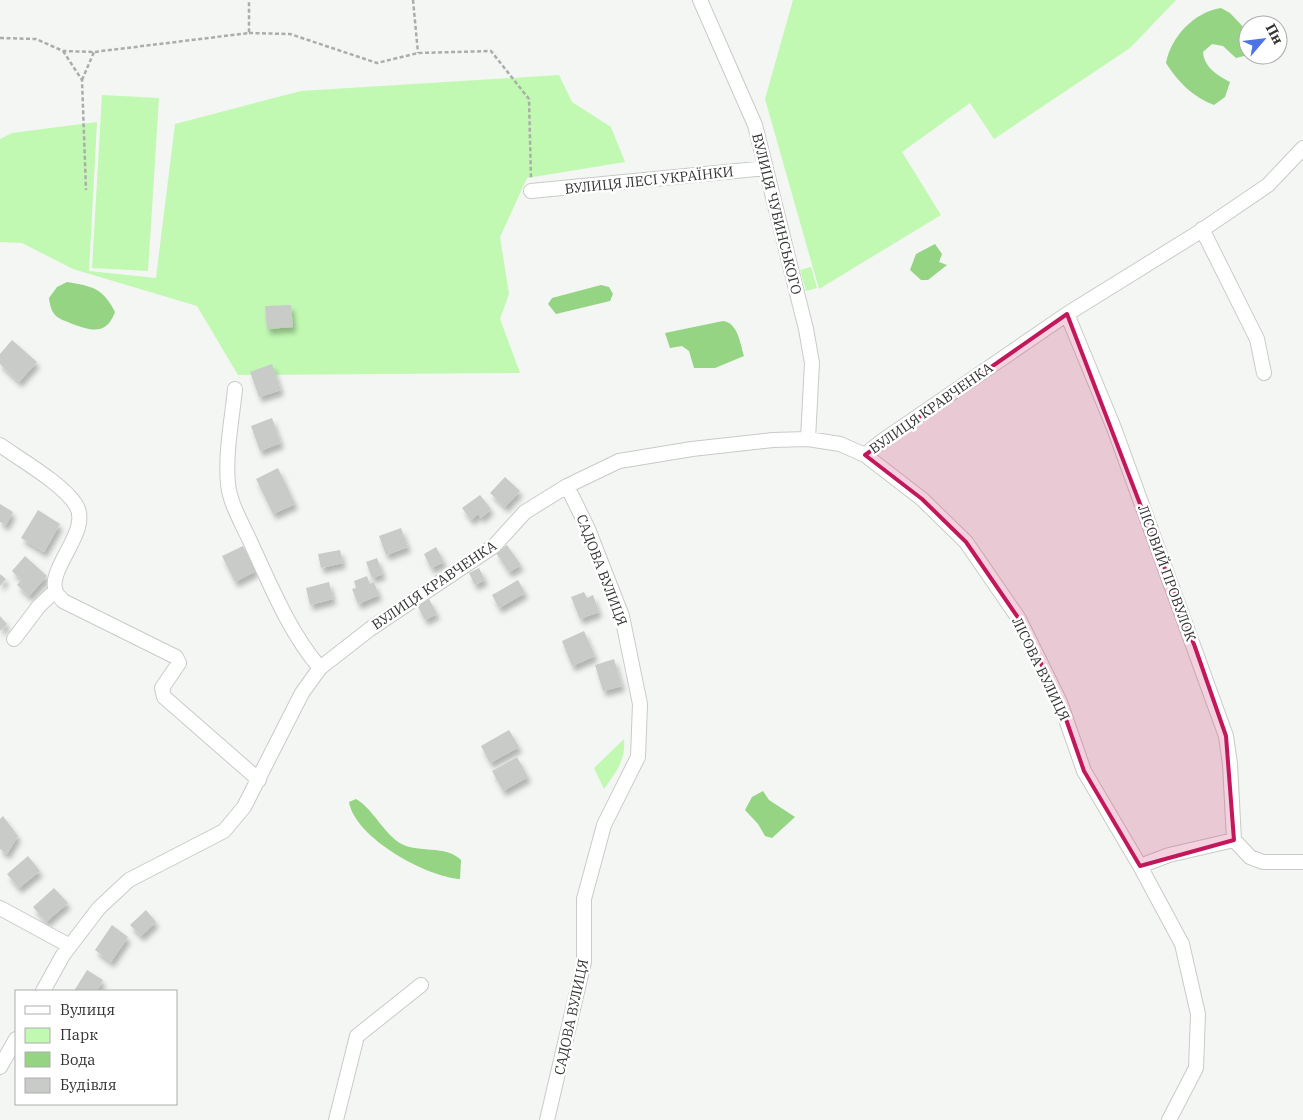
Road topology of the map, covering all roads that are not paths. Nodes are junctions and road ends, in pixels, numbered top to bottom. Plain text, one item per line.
1 (700, 0) edge
2 (1303, 148) edge
3 (766, 168) junction
4 (531, 191) road end
5 (1202, 230) junction
6 (1067, 314) junction
7 (1264, 373) dead end
8 (235, 389) dead end
9 (808, 439) junction
10 (0, 445) edge
11 (865, 455) junction
12 (567, 486) junction
13 (55, 591) junction
14 (14, 639) dead end
15 (320, 668) junction
16 (259, 780) junction
17 (1234, 840) junction
18 (1303, 862) edge
19 (1140, 866) junction
20 (0, 908) edge
21 (70, 946) junction
22 (421, 985) dead end
23 (44, 990) edge
24 (15, 1041) edge
25 (0, 1067) edge
26 (336, 1120) edge
27 (547, 1120) edge
28 (1169, 1120) edge

1 - 3 street, ВУЛИЦЯ ЧУБИНСЬКОГО
2 - 5 street, ВУЛИЦЯ КРАВЧЕНКА
3 - 4 street, ВУЛИЦЯ ЛЕСІ УКРАЇНКИ
3 - 9 street, ВУЛИЦЯ ЧУБИНСЬКОГО
5 - 6 street, ВУЛИЦЯ КРАВЧЕНКА
5 - 7 street
6 - 11 street, ВУЛИЦЯ КРАВЧЕНКА
6 - 17 street, ЛІСОВИЙ ПРОВУЛОК
8 - 15 street
9 - 11 street, ВУЛИЦЯ КРАВЧЕНКА
9 - 12 street, ВУЛИЦЯ КРАВЧЕНКА
10 - 13 street
11 - 19 street, ЛІСОВА ВУЛИЦЯ
12 - 15 street, ВУЛИЦЯ КРАВЧЕНКА
12 - 27 street, САДОВА ВУЛИЦЯ
13 - 14 street
13 - 16 street
15 - 16 street, ВУЛИЦЯ КРАВЧЕНКА
16 - 21 street, ВУЛИЦЯ КРАВЧЕНКА
17 - 18 street
17 - 19 street
19 - 28 street, ЛІСОВА ВУЛИЦЯ
20 - 21 street
21 - 23 street, ВУЛИЦЯ КРАВЧЕНКА
22 - 26 street
24 - 25 street

